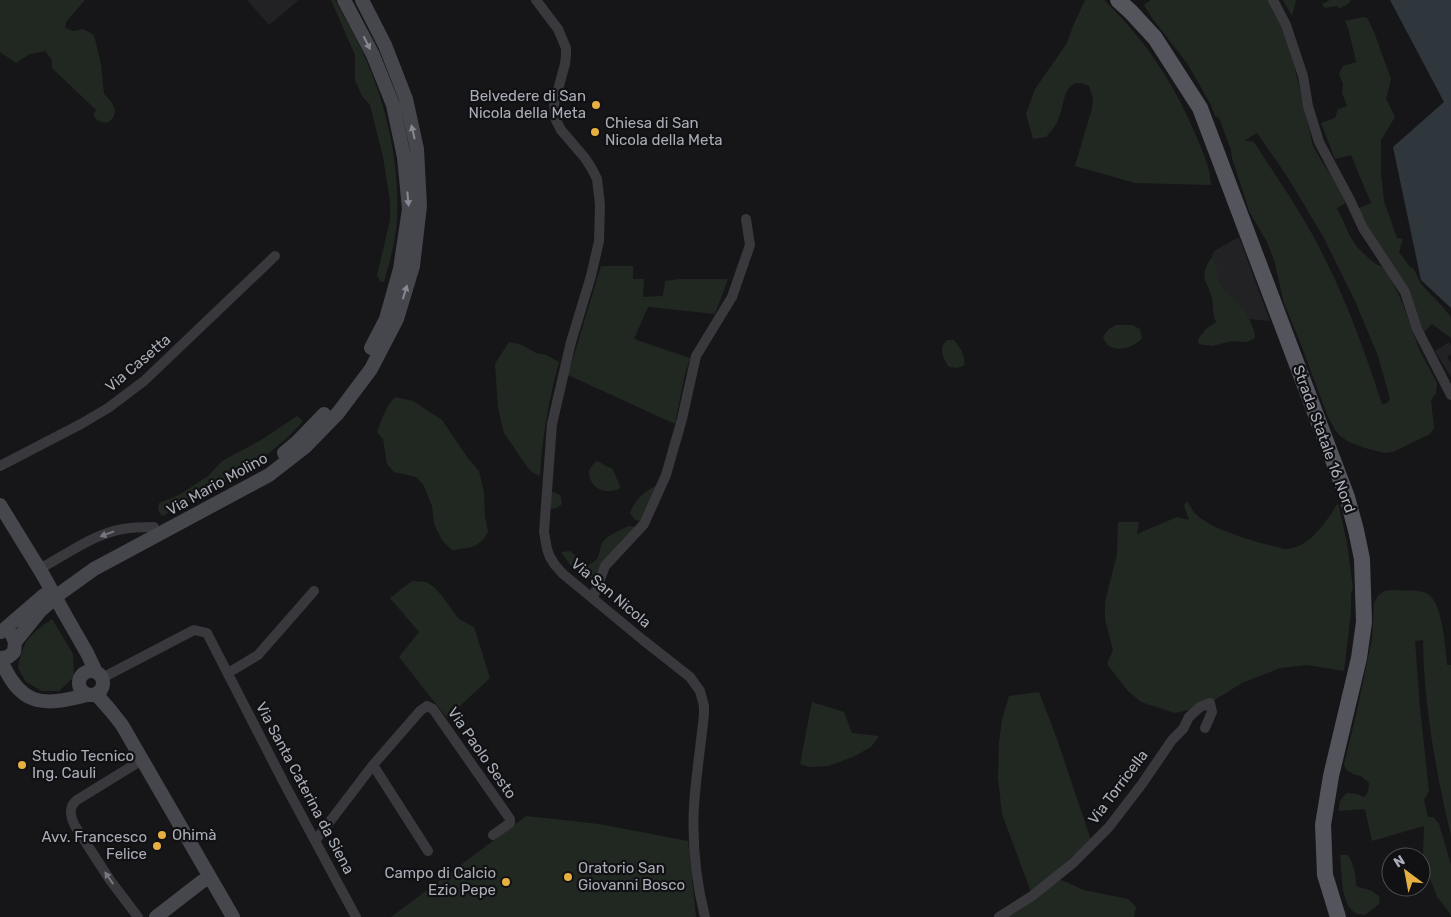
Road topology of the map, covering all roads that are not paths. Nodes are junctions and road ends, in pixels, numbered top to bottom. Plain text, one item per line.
1 (344, 0) edge
2 (362, 0) edge
3 (536, 0) edge
4 (1118, 0) edge
5 (1274, 0) edge
6 (746, 219) dead end
7 (275, 256) dead end
8 (1451, 395) edge
9 (0, 466) edge
10 (0, 505) edge
11 (154, 527) junction
12 (41, 572) junction
13 (314, 591) dead end
14 (593, 598) junction
15 (0, 632) edge
16 (15, 647) junction
17 (0, 658) edge
18 (228, 672) junction
19 (0, 675) edge
20 (92, 682) junction
21 (14, 684) junction
22 (1204, 728) dead end
23 (142, 760) junction
24 (373, 765) junction
25 (494, 836) dead end
26 (315, 841) junction
27 (428, 851) dead end
28 (209, 876) junction
29 (138, 917) edge
30 (156, 917) edge
31 (233, 917) edge
32 (356, 917) edge
33 (705, 917) edge
34 (999, 917) edge
35 (1338, 917) edge

1 -> 11 main road, Via Mario Molino
16 -> 2 main road, Via Mario Molino
3 - 14 street, Via San Nicola
4 - 35 main road, Strada Statale 16 Nord
5 - 8 street
6 - 14 street
7 - 9 street, Via Casetta
10 - 12 main road
11 -> 12 street
11 - 15 main road, Via Mario Molino
12 - 20 main road, bridge
13 - 18 street
14 - 33 street, Via San Nicola
15 - 16 main road
16 - 17 main road
16 - 21 main road
17 - 21 main road
18 - 20 street, Via Santa Caterina da Siena
18 - 26 street, Via Santa Caterina da Siena
19 - 21 street
20 - 21 main road
20 - 23 main road
22 - 34 street, Via Torricella
23 - 28 main road
29 -> 23 street
24 - 25 street, Via Paolo Sesto
24 - 26 street
24 - 27 street
26 - 32 street, Via Santa Caterina da Siena
28 - 30 main road
28 - 31 main road

